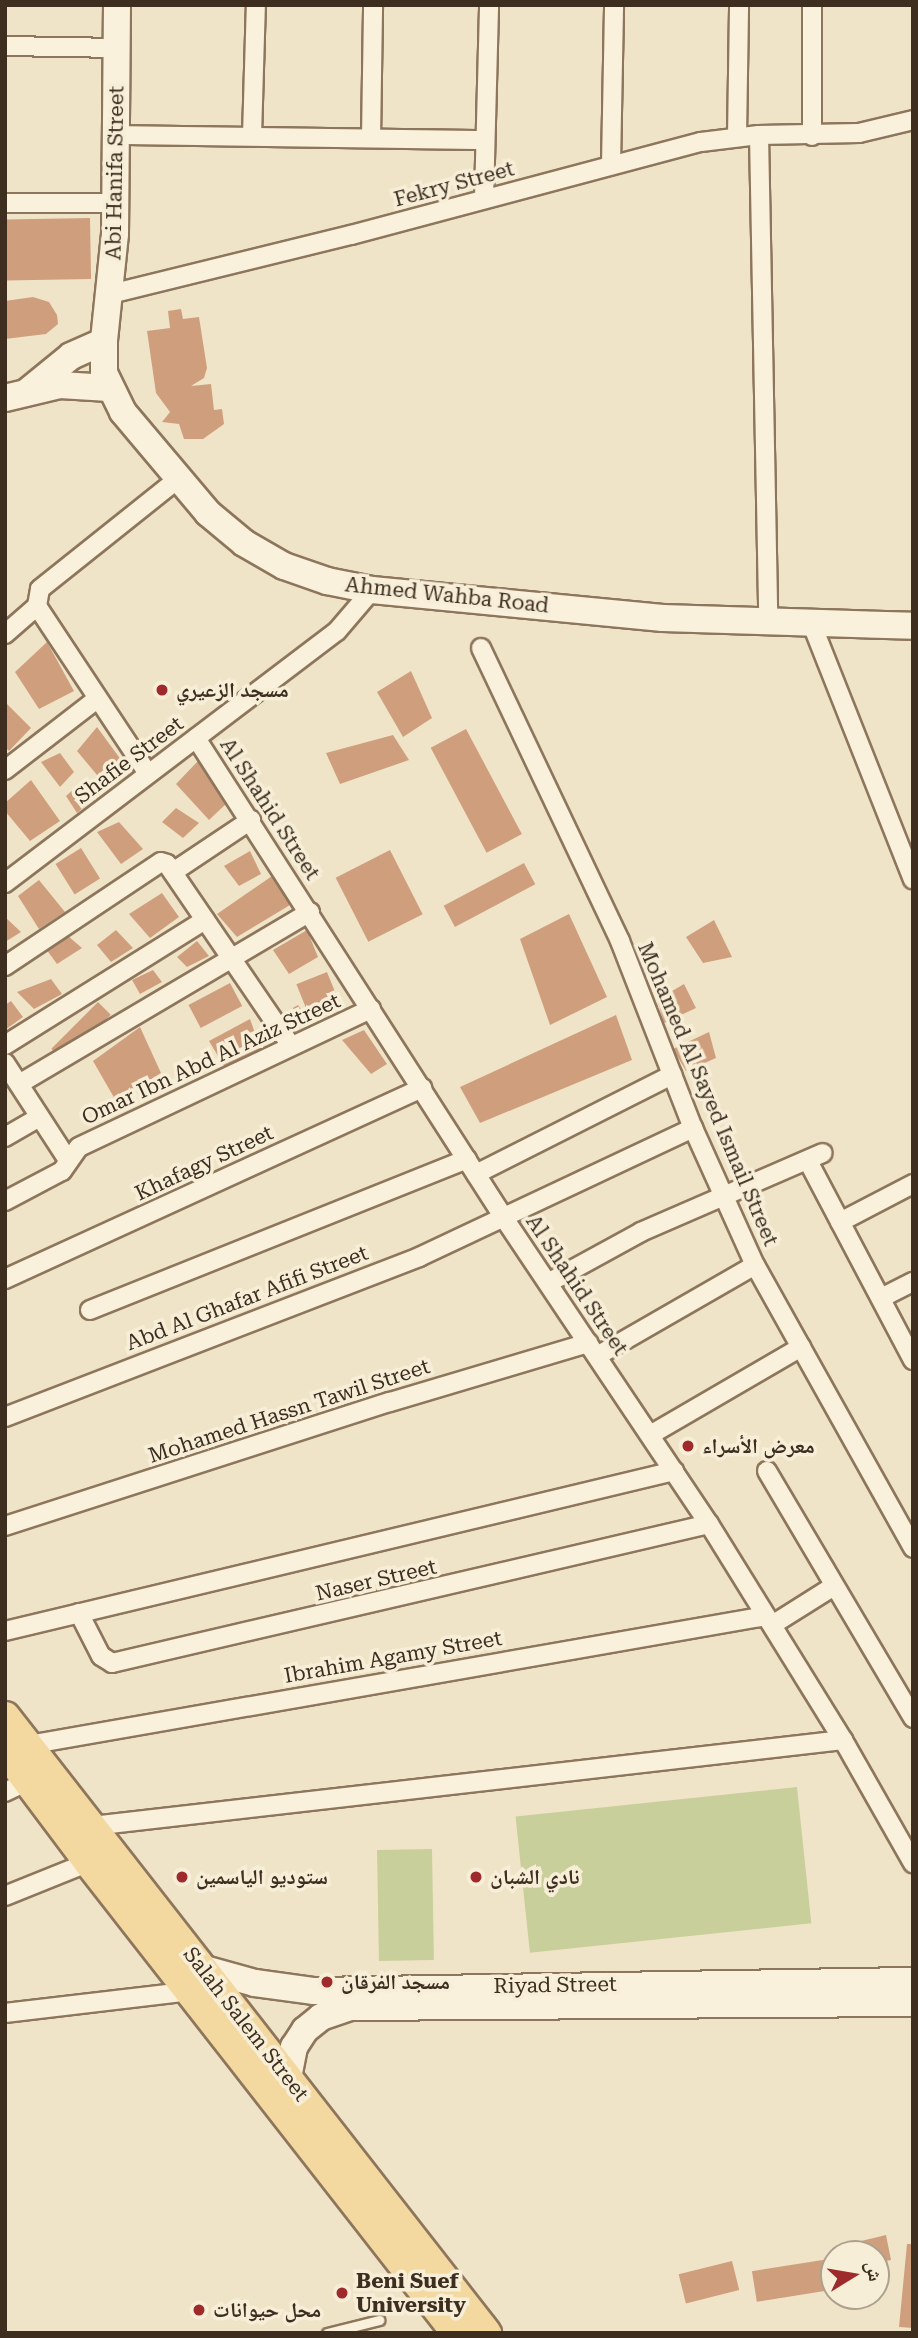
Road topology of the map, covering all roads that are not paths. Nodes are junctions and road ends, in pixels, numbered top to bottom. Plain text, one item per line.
1 (117, 5) edge
2 (256, 5) edge
3 (373, 5) edge
4 (489, 5) edge
5 (614, 5) edge
6 (739, 5) edge
7 (812, 5) edge
8 (5, 46) edge
9 (117, 48) junction
10 (913, 120) edge
11 (118, 135) junction
12 (759, 135) junction
13 (252, 136) junction
14 (813, 136) junction
15 (737, 137) junction
16 (371, 138) junction
17 (485, 140) junction
18 (611, 165) junction
19 (484, 199) junction
20 (5, 203) edge
21 (116, 204) junction
22 (110, 294) junction
23 (104, 341) junction
24 (109, 388) junction
25 (17, 395) edge
26 (178, 478) junction
27 (372, 590) junction
28 (37, 606) junction
29 (768, 621) junction
30 (811, 622) junction
31 (913, 625) edge
32 (5, 634) edge
33 (481, 648) dead end
34 (97, 699) junction
35 (196, 738) junction
36 (5, 770) edge
37 (148, 774) junction
38 (251, 820) junction
39 (173, 872) junction
40 (913, 880) edge
41 (5, 883) edge
42 (310, 912) junction
43 (205, 920) junction
44 (232, 960) junction
45 (5, 966) edge
46 (371, 1009) junction
47 (5, 1045) edge
48 (291, 1046) junction
49 (5, 1063) edge
50 (673, 1075) junction
51 (19, 1084) junction
52 (422, 1088) junction
53 (39, 1117) junction
54 (693, 1128) junction
55 (5, 1137) edge
56 (68, 1160) junction
57 (472, 1166) junction
58 (913, 1184) edge
59 (724, 1198) junction
60 (5, 1202) edge
61 (504, 1218) junction
62 (840, 1222) junction
63 (755, 1265) junction
64 (5, 1279) edge
65 (913, 1282) edge
66 (548, 1283) junction
67 (881, 1297) junction
68 (90, 1310) dead end
69 (801, 1347) junction
70 (593, 1350) junction
71 (913, 1360) edge
72 (5, 1417) edge
73 (650, 1435) junction
74 (674, 1471) junction
75 (767, 1471) dead end
76 (709, 1524) junction
77 (5, 1527) edge
78 (913, 1548) edge
79 (834, 1586) junction
80 (79, 1613) junction
81 (769, 1621) junction
82 (5, 1631) edge
83 (5, 1717) edge
84 (913, 1718) edge
85 (843, 1740) junction
86 (17, 1748) edge
87 (17, 1787) edge
88 (92, 1826) junction
89 (911, 1856) edge
90 (89, 1862) junction
91 (5, 1896) edge
92 (196, 1979) junction
93 (913, 1982) edge
94 (718, 1992) junction
95 (442, 1997) junction
96 (913, 2003) edge
97 (5, 2013) edge
98 (288, 2078) junction
99 (379, 2320) dead end
100 (327, 2333) edge
101 (457, 2333) edge
102 (486, 2333) edge

1 - 9 street, Abi Hanifa Street
2 - 13 street
3 - 16 street
4 - 17 street
5 - 18 street
6 - 15 street
7 - 14 street
8 - 9 street
9 - 11 street, Abi Hanifa Street
10 - 14 street, Fekry Street
11 - 13 street
11 - 21 street, Abi Hanifa Street
12 - 14 street, Fekry Street
12 - 15 street, Fekry Street
12 - 29 street
13 - 16 street
15 - 18 street, Fekry Street
16 - 17 street
17 - 19 street
18 - 19 street, Fekry Street
19 - 22 street, Fekry Street
20 - 21 street
21 - 22 street, Abi Hanifa Street
22 - 23 street, Abi Hanifa Street
23 - 24 street, Ahmed Wahba Road
23 - 25 street
24 - 25 street
24 - 26 street, Ahmed Wahba Road
26 - 27 street, Ahmed Wahba Road
26 - 28 street
27 - 29 street, Ahmed Wahba Road
27 - 35 street, Shafie Street
28 - 32 street
28 - 34 street
29 - 30 street, Ahmed Wahba Road
30 - 31 street, Ahmed Wahba Road
30 - 40 street
33 - 50 street, Mohamed Al Sayed Ismail Street
34 - 36 street
34 - 37 street
35 - 37 street, Shafie Street
35 - 38 street, Al Shahid Street
37 - 41 street, Shafie Street
38 - 39 street
38 - 42 street, Al Shahid Street
39 - 43 street
39 - 45 street
42 - 44 street
42 - 46 street, Al Shahid Street
43 - 44 street
43 - 47 street
44 - 48 street
44 - 51 street
46 - 48 street, Omar Ibn Abd Al Aziz Street
46 - 52 street, Al Shahid Street
48 - 56 street, Omar Ibn Abd Al Aziz Street
49 - 51 street
50 - 54 street, Mohamed Al Sayed Ismail Street
50 - 57 street
51 - 53 street
52 - 57 street, Al Shahid Street
52 - 64 street, Khafagy Street
53 - 55 street
53 - 56 street
54 - 59 street, Mohamed Al Sayed Ismail Street
54 - 61 street, Abd Al Ghafar Afifi Street
56 - 60 street, Omar Ibn Abd Al Aziz Street
57 - 61 street, Al Shahid Street
57 - 68 street
58 - 62 street
59 - 62 street
59 - 63 street, Mohamed Al Sayed Ismail Street
59 - 66 street
61 - 66 street, Al Shahid Street
61 - 72 street, Abd Al Ghafar Afifi Street
62 - 67 street
63 - 69 street, Mohamed Al Sayed Ismail Street
63 - 70 street, Mohamed Hassn Tawil Street
65 - 67 street
66 - 70 street, Al Shahid Street
67 - 71 street
69 - 73 street
69 - 78 street, Mohamed Al Sayed Ismail Street
70 - 73 street, Al Shahid Street
70 - 77 street, Mohamed Hassn Tawil Street
73 - 74 street, Al Shahid Street
74 - 76 street, Al Shahid Street
74 - 80 street
75 - 79 street
76 - 80 street, Naser Street
76 - 81 street, Al Shahid Street
79 - 81 street
79 - 84 street
80 - 82 street
81 - 85 street, Al Shahid Street
81 - 86 street, Ibrahim Agamy Street
83 - 86 main road, Salah Salem Street
85 - 88 street
85 - 89 street, Al Shahid Street
86 - 87 main road, Salah Salem Street
86 - 88 main road, Salah Salem Street
87 - 90 main road, Salah Salem Street
88 - 92 main road, Salah Salem Street
90 - 91 street
90 - 92 main road, Salah Salem Street
92 - 95 street, Riyad Street
92 - 97 street
92 - 98 main road, Salah Salem Street
92 - 101 main road, Salah Salem Street
93 - 94 street, Riyad Street
94 - 95 street, Riyad Street
94 - 96 street, Riyad Street
95 - 98 street, Riyad Street
98 - 102 main road, Salah Salem Street
99 - 100 lane

